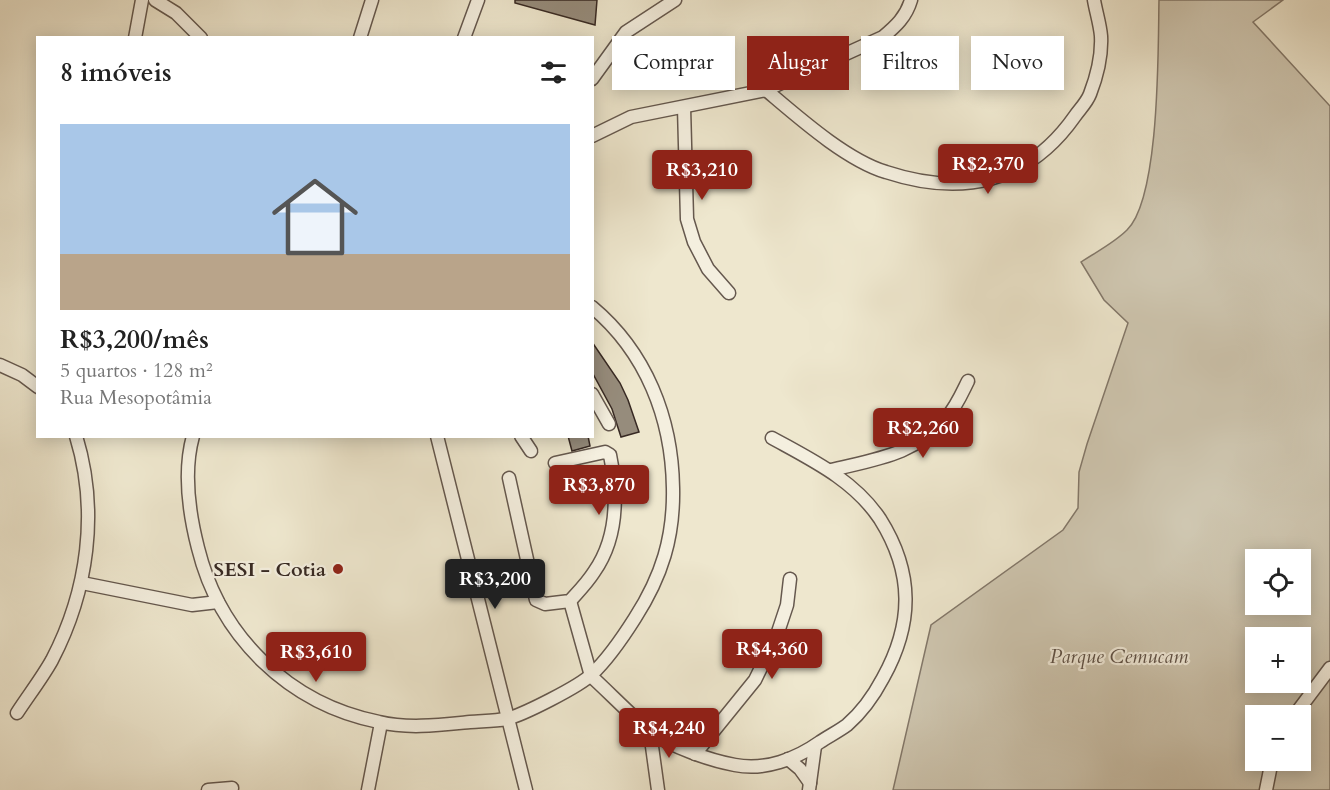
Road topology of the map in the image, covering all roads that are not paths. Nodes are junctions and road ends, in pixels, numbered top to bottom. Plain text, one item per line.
1 (142, 0) edge
2 (155, 0) edge
3 (372, 0) edge
4 (478, 0) edge
5 (675, 0) edge
6 (910, 0) edge
7 (1094, 0) edge
8 (135, 36) edge
9 (199, 36) edge
10 (361, 36) edge
11 (465, 36) edge
12 (849, 52) edge
13 (594, 76) edge
14 (766, 90) joint
15 (684, 107) junction
16 (594, 125) edge
17 (613, 125) junction
18 (594, 135) edge
19 (729, 293) dead end
20 (594, 309) edge
21 (0, 365) edge
22 (968, 381) dead end
23 (36, 386) edge
24 (594, 398) edge
25 (609, 424) dead end
26 (77, 438) edge
27 (193, 438) edge
28 (437, 438) edge
29 (522, 438) edge
30 (772, 438) dead end
31 (531, 451) dead end
32 (555, 463) dead end
33 (831, 471) junction
34 (509, 478) dead end
35 (790, 579) dead end
36 (82, 583) junction
37 (570, 601) junction
38 (218, 602) junction
39 (1330, 668) edge
40 (591, 676) junction
41 (1302, 705) edge
42 (16, 713) dead end
43 (507, 718) junction
44 (381, 723) junction
45 (650, 732) junction
46 (815, 746) junction
47 (695, 754) junction
48 (788, 759) junction
49 (1270, 771) edge
50 (809, 786) edge
51 (232, 788) dead end
52 (207, 790) edge
53 (368, 790) edge
54 (526, 790) edge
55 (658, 790) edge
56 (1266, 790) edge

1 - 8 street
2 - 9 street
3 - 10 street
4 - 11 street
5 - 13 street
6 - 12 street
7 - 14 street
14 - 15 street
15 - 17 street
15 - 19 street
16 - 17 street
17 - 18 street
20 - 40 street
21 - 23 street
22 - 33 street
24 - 25 street
26 - 36 street
27 - 38 street
28 - 43 street
29 - 31 street
30 - 33 street
32 - 37 street
33 - 46 street
34 - 37 street
35 - 47 street
36 - 38 street
36 - 42 street
37 - 40 street
38 - 44 street
39 - 41 street
40 - 43 street
40 - 45 street
43 - 44 street
43 - 54 street
44 - 53 street
45 - 47 street
45 - 55 street
46 - 48 street
46 - 50 street
47 - 48 street
48 - 50 street
49 - 56 street
51 - 52 street

